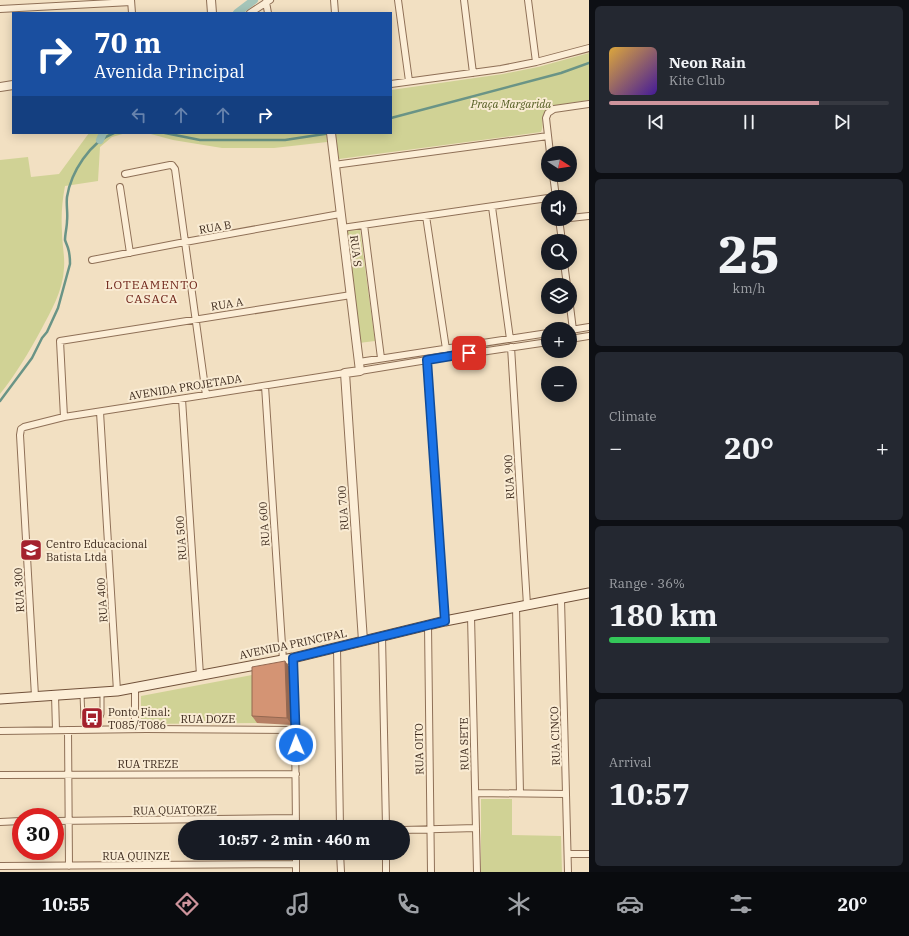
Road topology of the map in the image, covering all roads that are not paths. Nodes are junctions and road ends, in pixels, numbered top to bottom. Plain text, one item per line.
1 (211, 0) edge
2 (334, 0) edge
3 (398, 0) edge
4 (464, 0) edge
5 (528, 0) edge
6 (131, 1) edge
7 (268, 1) edge
8 (0, 9) edge
9 (132, 12) edge
10 (212, 12) edge
11 (252, 12) edge
12 (268, 12) edge
13 (335, 12) edge
14 (589, 48) edge
15 (536, 62) junction
16 (473, 73) junction
17 (409, 81) junction
18 (392, 84) edge
19 (12, 85) edge
20 (0, 87) edge
21 (589, 104) edge
22 (331, 134) edge
23 (548, 136) junction
24 (549, 146) edge
25 (334, 165) junction
26 (126, 174) dead end
27 (120, 187) dead end
28 (541, 199) edge
29 (492, 206) junction
30 (340, 214) junction
31 (426, 216) junction
32 (589, 216) edge
33 (577, 217) edge
34 (364, 225) junction
35 (342, 228) junction
36 (185, 242) junction
37 (130, 253) junction
38 (92, 260) dead end
39 (350, 295) junction
40 (195, 319) junction
41 (589, 327) edge
42 (577, 329) edge
43 (541, 335) edge
44 (589, 336) edge
45 (577, 338) edge
46 (510, 339) junction
47 (541, 343) edge
48 (511, 347) junction
49 (446, 349) junction
50 (381, 358) junction
51 (427, 360) junction
52 (359, 362) junction
53 (360, 371) junction
54 (345, 373) junction
55 (265, 386) junction
56 (206, 395) junction
57 (182, 399) junction
58 (100, 412) junction
59 (64, 417) junction
60 (20, 435) joint
61 (589, 593) edge
62 (561, 599) junction
63 (527, 605) junction
64 (516, 607) junction
65 (471, 616) junction
66 (445, 621) junction
67 (428, 625) junction
68 (382, 636) junction
69 (363, 641) junction
70 (337, 648) junction
71 (293, 658) junction
72 (283, 660) junction
73 (200, 675) junction
74 (135, 687) junction
75 (117, 691) junction
76 (102, 692) junction
77 (82, 693) junction
78 (55, 695) junction
79 (35, 696) junction
80 (0, 699) edge
81 (135, 729) junction
82 (56, 730) junction
83 (68, 730) junction
84 (296, 730) junction
85 (0, 731) edge
86 (68, 774) junction
87 (296, 774) junction
88 (0, 775) edge
89 (476, 793) junction
90 (520, 793) junction
91 (566, 794) junction
92 (296, 818) joint
93 (340, 820) edge
94 (386, 820) edge
95 (12, 821) edge
96 (64, 821) edge
97 (68, 821) junction
98 (0, 822) edge
99 (476, 828) junction
100 (430, 829) junction
101 (410, 830) edge
102 (568, 854) junction
103 (589, 854) edge
104 (296, 860) edge
105 (340, 860) edge
106 (386, 860) edge
107 (296, 864) junction
108 (0, 866) edge
109 (69, 866) junction
110 (46, 869) edge
111 (122, 869) edge
112 (296, 872) edge
113 (340, 872) edge
114 (386, 872) edge
115 (431, 872) edge
116 (477, 872) edge
117 (568, 872) edge

1 - 10 street
2 - 13 street
3 - 17 street
4 - 16 street
5 - 15 street
6 - 8 street
6 - 9 street
7 - 11 street
7 - 12 street
14 - 15 street
15 - 16 street
16 - 17 street
17 - 18 street
19 - 20 street
21 - 23 street
22 - 25 street, RUA S
23 - 24 street
23 - 25 street
25 - 30 street, RUA S
26 - 36 street
27 - 37 street
28 - 29 street
29 - 31 street
29 - 46 street
30 - 35 street, RUA S
30 - 36 street, RUA B
31 - 34 street
31 - 49 street
32 - 33 street
34 - 35 street
34 - 50 street, RUA S
35 - 39 street, RUA S
36 - 37 street, RUA B
36 - 40 street
37 - 38 street, RUA B
39 - 40 street, RUA A
39 - 52 street, RUA S
40 - 56 street
40 - 59 street, RUA A
41 - 42 street
43 - 46 street
44 - 45 street
46 - 49 street
47 - 48 street
48 - 51 street
48 - 63 street, RUA 900
49 - 50 street
50 - 52 street
51 - 53 street
51 - 66 street
52 - 53 street, RUA S
53 - 54 street, AVENIDA PROJETADA
54 - 55 street, AVENIDA PROJETADA
54 - 69 street, RUA 700
55 - 56 street, AVENIDA PROJETADA
55 - 72 street, RUA 600
56 - 57 street, AVENIDA PROJETADA
57 - 58 street, AVENIDA PROJETADA
57 - 73 street, RUA 500
58 - 59 street, AVENIDA PROJETADA
58 - 75 street, RUA 400
59 - 60 street, AVENIDA PROJETADA
60 - 79 street, RUA 300
61 - 62 main road, AVENIDA PRINCIPAL
62 - 63 main road, AVENIDA PRINCIPAL
62 - 91 street, RUA CINCO
63 - 64 main road, AVENIDA PRINCIPAL
64 - 65 main road, AVENIDA PRINCIPAL
64 - 90 street
65 - 66 main road, AVENIDA PRINCIPAL
65 - 89 street, RUA SETE
66 - 67 main road, AVENIDA PRINCIPAL
67 - 68 main road, AVENIDA PRINCIPAL
67 - 100 street, RUA OITO
68 - 69 main road, AVENIDA PRINCIPAL
68 - 94 street
69 - 70 main road, AVENIDA PRINCIPAL
70 - 71 main road, AVENIDA PRINCIPAL
70 - 93 street
71 - 72 main road, AVENIDA PRINCIPAL
71 - 84 street
72 - 73 main road, AVENIDA PRINCIPAL
73 - 74 main road, AVENIDA PRINCIPAL
74 - 75 main road, AVENIDA PRINCIPAL
74 - 81 street
75 - 76 main road, AVENIDA PRINCIPAL
76 - 77 main road, AVENIDA PRINCIPAL
76 - 77 lane
77 - 78 main road, AVENIDA PRINCIPAL
78 - 79 main road, AVENIDA PRINCIPAL
78 - 82 street
79 - 80 main road, AVENIDA PRINCIPAL
81 - 83 street, RUA DOZE
81 - 84 street, RUA DOZE
82 - 83 street, RUA DOZE
82 - 85 street, RUA DOZE
83 - 86 street
84 - 87 street
86 - 87 street, RUA TREZE
86 - 88 street, RUA TREZE
86 - 97 street
87 - 92 street
89 - 90 street
89 - 99 street, RUA SETE
90 - 91 street
91 - 102 street, RUA CINCO
92 - 97 street, RUA QUATORZE
95 - 98 street
96 - 97 street, RUA QUATORZE
97 - 109 street
99 - 100 street
99 - 116 street, RUA SETE
100 - 101 street
100 - 115 street, RUA OITO
102 - 103 street
102 - 117 street, RUA CINCO
104 - 107 street
105 - 113 street
106 - 114 street
107 - 111 street, RUA QUINZE
107 - 112 street
108 - 110 street, RUA QUINZE
109 - 110 street, RUA QUINZE
109 - 111 street, RUA QUINZE

